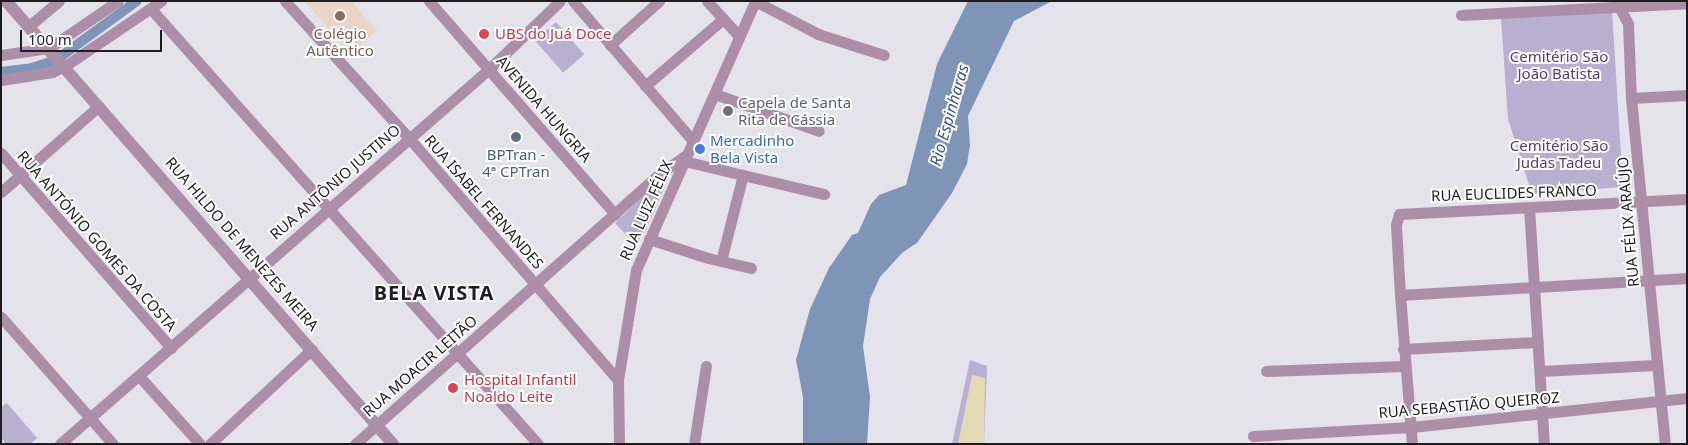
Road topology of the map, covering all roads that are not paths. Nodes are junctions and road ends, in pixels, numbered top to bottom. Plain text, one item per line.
1 (6, 1) edge
2 (59, 1) edge
3 (118, 1) edge
4 (161, 1) edge
5 (286, 1) edge
6 (429, 1) edge
7 (560, 1) edge
8 (573, 1) edge
9 (658, 1) edge
10 (707, 1) edge
11 (755, 1) edge
12 (1687, 3) edge
13 (1618, 4) edge
14 (151, 9) junction
15 (1461, 15) dead end
16 (723, 19) junction
17 (29, 26) junction
18 (739, 36) junction
19 (610, 45) junction
20 (49, 48) junction
21 (1, 55) edge
22 (884, 55) dead end
23 (65, 66) junction
24 (489, 69) junction
25 (1, 80) edge
26 (645, 86) junction
27 (715, 94) junction
28 (1687, 95) edge
29 (1631, 98) junction
30 (99, 106) junction
31 (819, 131) dead end
32 (409, 138) junction
33 (693, 141) junction
34 (1, 153) edge
35 (685, 158) junction
36 (743, 175) junction
37 (20, 176) junction
38 (1, 192) edge
39 (824, 194) dead end
40 (1687, 199) edge
41 (1641, 202) junction
42 (328, 207) junction
43 (1529, 207) junction
44 (615, 214) junction
45 (649, 239) junction
46 (721, 261) junction
47 (751, 268) dead end
48 (248, 278) junction
49 (1687, 278) edge
50 (1648, 281) junction
51 (537, 285) junction
52 (1534, 289) junction
53 (1400, 296) junction
54 (1, 317) edge
55 (1538, 342) junction
56 (171, 348) junction
57 (312, 349) junction
58 (1403, 349) junction
59 (458, 352) junction
60 (1655, 365) junction
61 (706, 366) dead end
62 (1404, 366) junction
63 (1266, 371) dead end
64 (1541, 371) junction
65 (139, 376) junction
66 (618, 380) junction
67 (1687, 398) edge
68 (1660, 401) junction
69 (1544, 413) junction
70 (90, 418) junction
71 (376, 425) junction
72 (1411, 427) junction
73 (1253, 436) dead end
74 (60, 444) edge
75 (113, 444) edge
76 (200, 444) edge
77 (210, 444) edge
78 (355, 444) edge
79 (393, 444) edge
80 (538, 444) edge
81 (619, 444) edge
82 (694, 444) edge
83 (1412, 444) edge
84 (1544, 444) edge
85 (1665, 444) edge

1 - 17 street, RUA HILDO DE MENEZES MEIRA
2 - 17 street
3 - 20 street
4 - 14 street
5 - 32 street, RUA ISABEL FERNANDES
6 - 24 street, AVENIDA HUNGRIA
7 - 24 street, RUA ANTÔNIO JUSTINO
8 - 19 street
9 - 19 street
10 - 16 street
11 - 18 street, RUA LUIZ FÉLIX
11 - 22 street
12 - 13 street
13 - 15 street
13 - 29 street, RUA FÉLIX ARAÚJO
14 - 23 street
14 - 42 street
16 - 18 street
16 - 26 street
17 - 20 street, RUA HILDO DE MENEZES MEIRA
18 - 27 street, RUA LUIZ FÉLIX
19 - 26 street
20 - 21 street
20 - 23 street, RUA HILDO DE MENEZES MEIRA
23 - 25 street
23 - 30 street, RUA HILDO DE MENEZES MEIRA
24 - 32 street, RUA ANTÔNIO JUSTINO
24 - 44 street, AVENIDA HUNGRIA
26 - 33 street
27 - 31 street
27 - 33 street, RUA LUIZ FÉLIX
28 - 29 street
29 - 41 street, RUA FÉLIX ARAÚJO
30 - 37 street
30 - 48 street, RUA HILDO DE MENEZES MEIRA
32 - 42 street, RUA ANTÔNIO JUSTINO
32 - 51 street, RUA ISABEL FERNANDES
33 - 35 street, RUA LUIZ FÉLIX
34 - 37 street, RUA ANTÓNIO GOMES DA COSTA
35 - 36 street
35 - 44 street, RUA MOACIR LEITÃO
35 - 45 street, RUA LUIZ FÉLIX
36 - 39 street
36 - 46 street
37 - 38 street
37 - 56 street, RUA ANTÓNIO GOMES DA COSTA
40 - 41 street, RUA EUCLIDES FRANCO
41 - 43 street, RUA EUCLIDES FRANCO
41 - 50 street, RUA FÉLIX ARAÚJO
42 - 48 street, RUA ANTÔNIO JUSTINO
42 - 59 street
43 - 52 street
43 - 53 street, RUA EUCLIDES FRANCO
44 - 51 street, RUA MOACIR LEITÃO
45 - 46 street
45 - 66 street, RUA LUIZ FÉLIX
46 - 47 street
48 - 56 street, RUA ANTÔNIO JUSTINO
48 - 57 street, RUA HILDO DE MENEZES MEIRA
49 - 50 street
50 - 52 street
50 - 60 street, RUA FÉLIX ARAÚJO
51 - 59 street, RUA MOACIR LEITÃO
51 - 66 street, RUA ISABEL FERNANDES
52 - 53 street
52 - 55 street
53 - 58 street
54 - 70 street
55 - 58 street
55 - 64 street
56 - 65 street, RUA ANTÔNIO JUSTINO
57 - 71 street, RUA HILDO DE MENEZES MEIRA
57 - 77 street
58 - 62 street
59 - 71 street, RUA MOACIR LEITÃO
59 - 80 street
60 - 64 street
60 - 68 street, RUA FÉLIX ARAÚJO
61 - 82 street
62 - 63 street
62 - 72 street
64 - 69 street
65 - 70 street, RUA ANTÔNIO JUSTINO
65 - 76 street
66 - 81 street, RUA LUIZ FÉLIX
67 - 68 street, RUA SEBASTIÃO QUEIROZ
68 - 69 street, RUA SEBASTIÃO QUEIROZ
68 - 85 street, RUA FÉLIX ARAÚJO
69 - 72 street, RUA SEBASTIÃO QUEIROZ
69 - 84 street
70 - 74 street, RUA ANTÔNIO JUSTINO
70 - 75 street
71 - 78 street, RUA MOACIR LEITÃO
71 - 79 street, RUA HILDO DE MENEZES MEIRA
72 - 73 street, RUA SEBASTIÃO QUEIROZ
72 - 83 street

